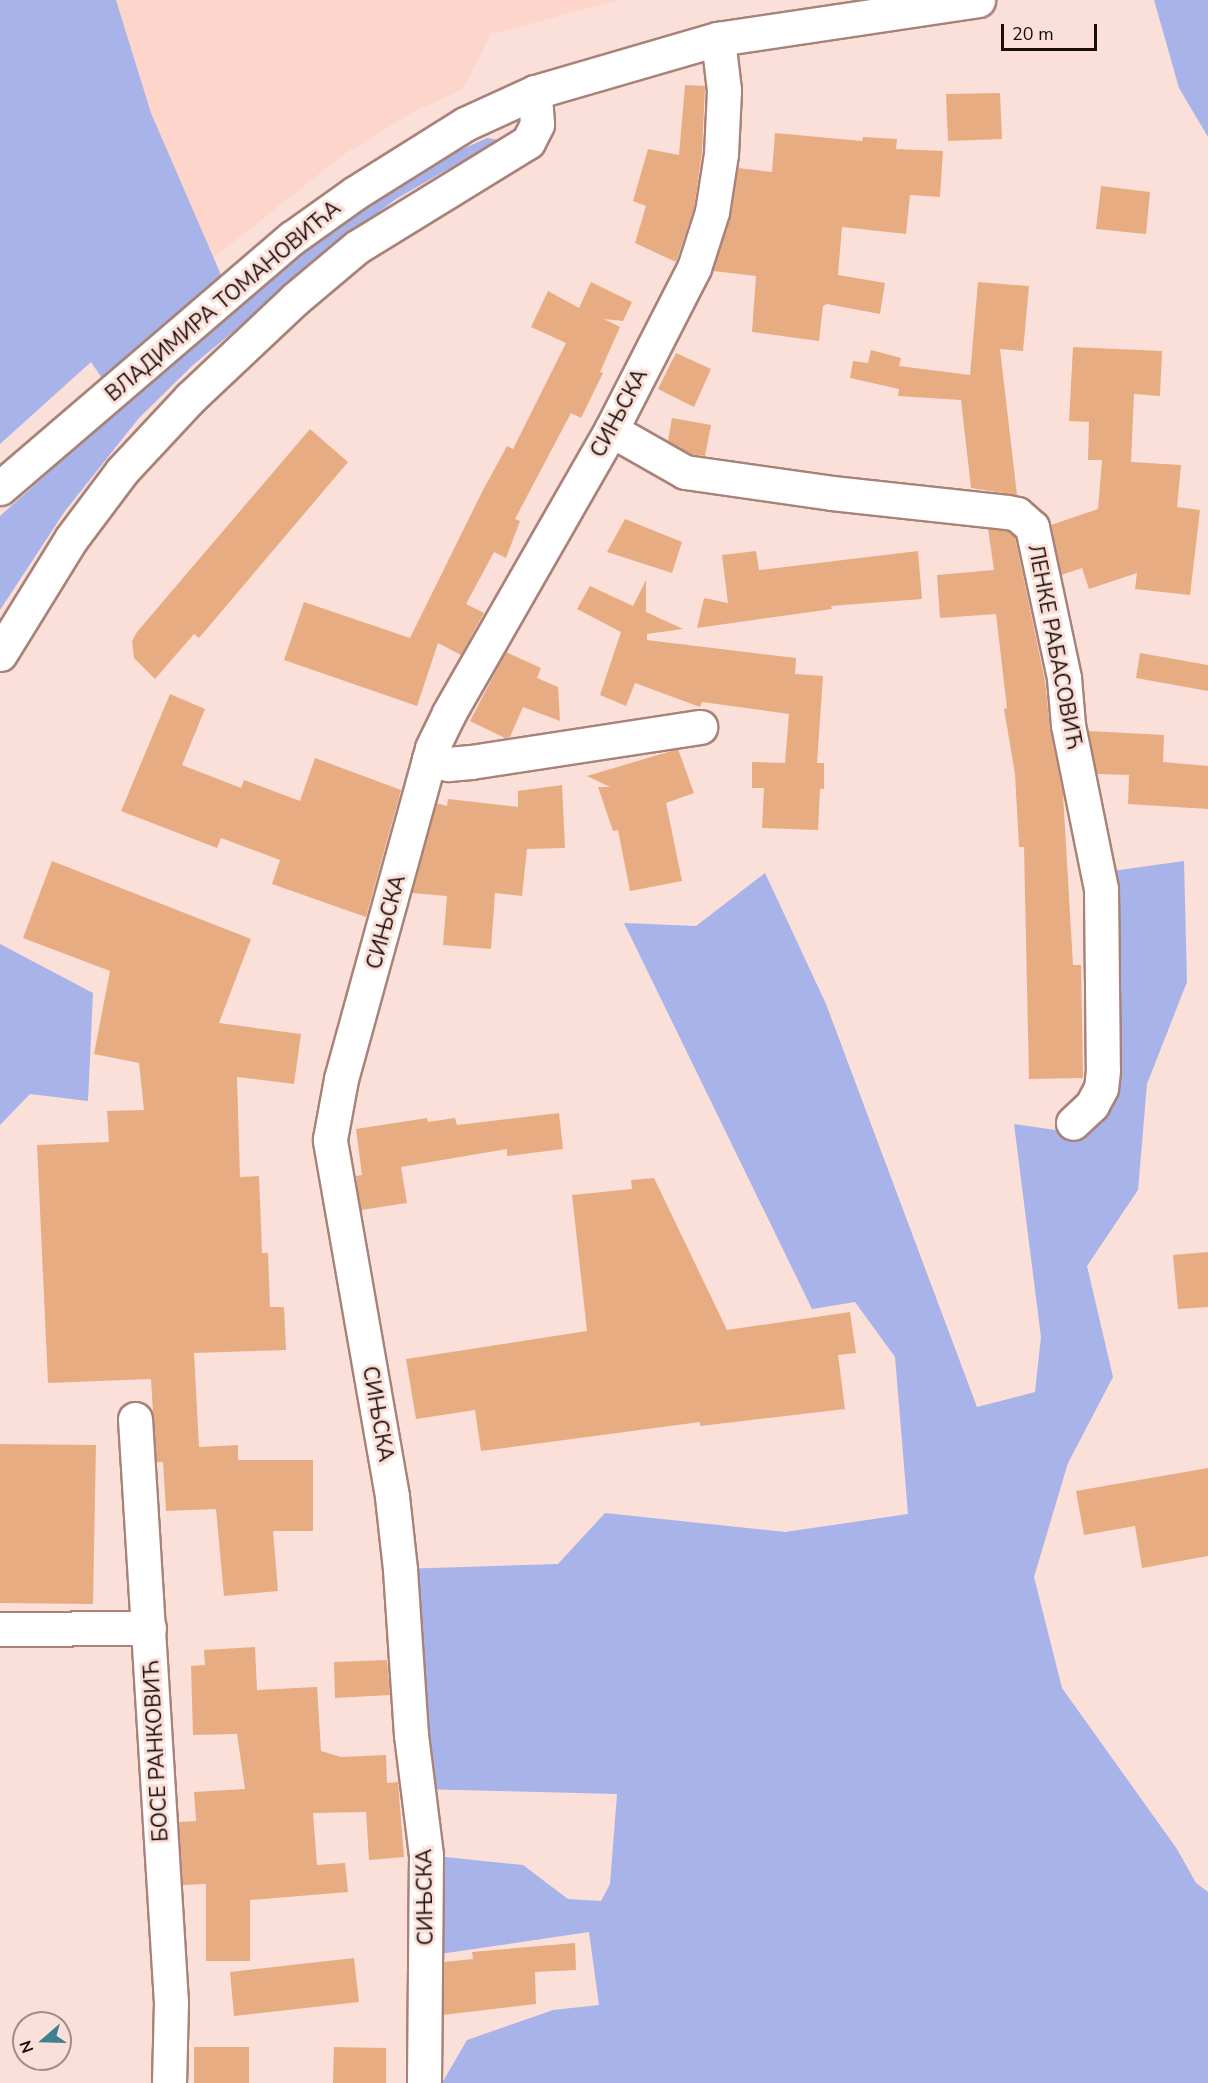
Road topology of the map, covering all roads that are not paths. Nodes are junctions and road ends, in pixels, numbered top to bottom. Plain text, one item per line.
1 (978, 0) edge
2 (718, 39) junction
3 (535, 92) junction
4 (611, 430) junction
5 (0, 488) edge
6 (0, 654) edge
7 (700, 727) dead end
8 (429, 759) junction
9 (1073, 1123) dead end
10 (135, 1419) dead end
11 (148, 1628) junction
12 (0, 1629) edge
13 (170, 2083) edge
14 (424, 2083) edge

1 - 2 street, ВЛАДИМИРА ТОМАНОВИЋА
2 - 3 street, ВЛАДИМИРА ТОМАНОВИЋА
2 - 4 street, СИЊСКА
3 - 5 street, ВЛАДИМИРА ТОМАНОВИЋА
3 - 6 street
4 - 8 street, СИЊСКА
4 - 9 street, ЛЕНКЕ РАБАСОВИЋ
7 - 8 street
8 - 14 street, СИЊСКА
10 - 11 street, БОСЕ РАНКОВИЋ
11 - 12 street
11 - 13 street, БОСЕ РАНКОВИЋ

